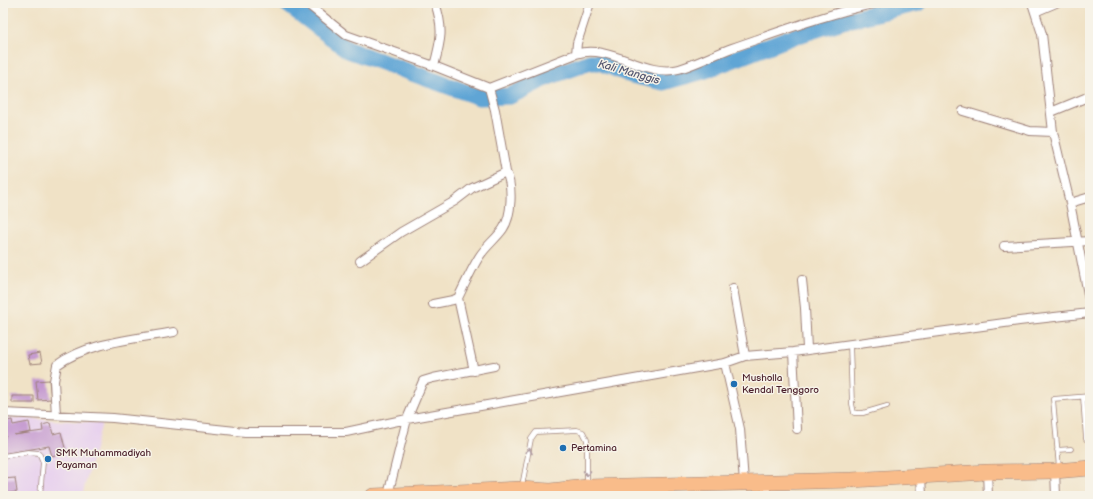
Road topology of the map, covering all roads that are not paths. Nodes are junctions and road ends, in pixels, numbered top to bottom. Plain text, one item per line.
1 (306, 3) edge
2 (435, 3) edge
3 (590, 3) edge
4 (877, 3) edge
5 (1032, 3) edge
6 (1056, 3) edge
7 (1035, 12) junction
8 (576, 54) junction
9 (434, 66) junction
10 (490, 90) junction
11 (1090, 96) edge
12 (963, 111) dead end
13 (1051, 112) junction
14 (1054, 132) junction
15 (506, 172) junction
16 (1090, 197) edge
17 (1070, 203) junction
18 (1090, 241) edge
19 (1077, 242) junction
20 (1004, 246) dead end
21 (360, 261) dead end
22 (802, 280) dead end
23 (733, 288) dead end
24 (458, 298) junction
25 (433, 304) dead end
26 (1090, 304) edge
27 (1090, 313) edge
28 (174, 332) dead end
29 (850, 343) junction
30 (807, 350) junction
31 (793, 352) junction
32 (745, 356) junction
33 (725, 363) junction
34 (494, 366) dead end
35 (474, 371) junction
36 (1090, 396) edge
37 (1083, 397) junction
38 (887, 406) dead end
39 (3, 413) edge
40 (56, 415) junction
41 (407, 419) junction
42 (797, 429) dead end
43 (1086, 439) dead end
44 (1057, 450) junction
45 (1071, 450) dead end
46 (3, 456) edge
47 (1090, 468) edge
48 (1057, 471) junction
49 (987, 472) junction
50 (921, 476) junction
51 (744, 482) junction
52 (587, 487) junction
53 (521, 489) junction
54 (766, 489) edge
55 (650, 491) edge
56 (550, 493) edge
57 (380, 495) edge
58 (40, 496) edge
59 (922, 496) edge
60 (988, 496) edge
61 (1056, 496) edge

1 - 9 street
2 - 9 street
3 - 8 street
4 - 8 street
5 - 7 street
6 - 7 street
7 - 13 street
8 - 10 street
9 - 10 street
10 - 15 street
11 - 13 street
12 - 14 street
13 - 14 street
14 - 17 street
15 - 21 street
15 - 24 street
16 - 17 street
17 - 19 street
18 - 19 street
19 - 20 street
19 - 26 street
22 - 30 street
23 - 32 street
24 - 25 street
24 - 35 street
27 - 29 street
28 - 40 street
29 - 30 street
29 - 38 lane
30 - 31 street
31 - 32 street
31 - 42 street
32 - 33 street
33 - 41 street
33 - 51 street
34 - 35 street
35 - 41 street
36 - 37 lane
37 - 43 lane
37 - 44 lane
39 - 40 street
40 - 41 street
41 - 57 street
44 - 45 lane
44 - 48 lane
46 - 58 lane
47 - 48 highway
48 - 49 highway
48 - 61 street
49 - 50 highway
49 - 60 street
50 - 54 highway
50 - 59 street
51 - 54 highway
51 - 55 highway
53 -> 52 lane
52 - 55 highway
52 - 56 highway
53 - 56 highway
53 - 57 highway

